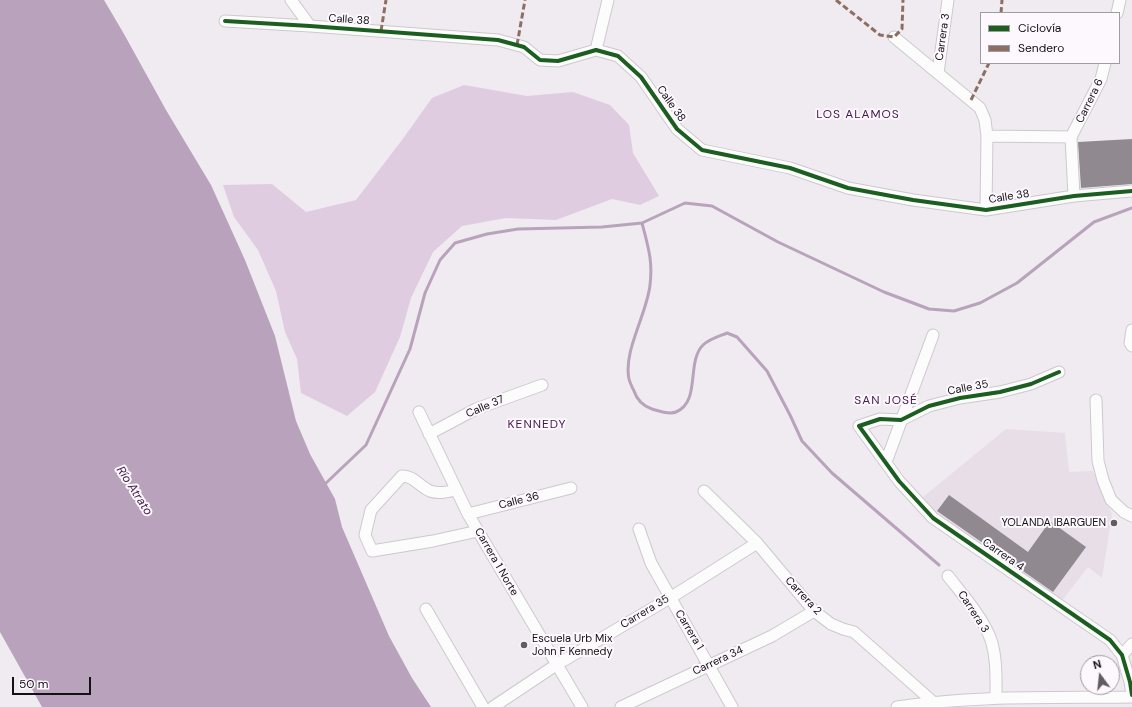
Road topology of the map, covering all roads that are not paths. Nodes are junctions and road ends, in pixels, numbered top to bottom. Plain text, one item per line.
1 (291, 0) edge
2 (608, 0) edge
3 (948, 0) edge
4 (1120, 0) edge
5 (1117, 12) edge
6 (225, 21) dead end
7 (310, 26) junction
8 (894, 36) dead end
9 (596, 50) junction
10 (1105, 64) edge
11 (938, 73) junction
12 (987, 136) junction
13 (1071, 137) junction
14 (1132, 191) edge
15 (1074, 196) junction
16 (986, 210) junction
17 (1132, 330) edge
18 (933, 335) dead end
19 (1132, 346) edge
20 (1059, 372) dead end
21 (542, 385) dead end
22 (1096, 400) dead end
23 (419, 412) dead end
24 (901, 420) junction
25 (859, 426) joint
26 (430, 434) junction
27 (886, 462) junction
28 (571, 488) dead end
29 (456, 490) junction
30 (704, 491) dead end
31 (468, 514) junction
32 (1132, 516) edge
33 (639, 529) dead end
34 (478, 531) junction
35 (757, 543) junction
36 (948, 576) dead end
37 (670, 598) junction
38 (426, 609) dead end
39 (814, 611) junction
40 (1132, 644) edge
41 (1122, 655) junction
42 (556, 665) junction
43 (709, 665) junction
44 (1132, 696) edge
45 (996, 698) junction
46 (932, 702) junction
47 (483, 707) edge
48 (493, 707) edge
49 (582, 707) edge
50 (621, 707) edge
51 (732, 707) edge
52 (897, 707) edge

1 - 7 street
2 - 9 street
3 - 11 street, Carrera 3
4 - 5 street
6 - 7 street, Calle 38
7 - 9 street, Calle 38
8 - 11 street
9 - 16 street, Calle 38
10 - 13 street, Carrera 6
11 - 12 street
12 - 13 street
12 - 16 street
13 - 15 street
14 - 15 street, Calle 38
15 - 16 street, Calle 38
17 - 19 street
18 - 24 street
20 - 24 street, Calle 35
21 - 26 street, Calle 37
22 - 32 street
23 - 26 street, Carrera 1 Norte
24 - 25 street, Calle 35
24 - 27 street
25 - 27 street, Carrera 4
26 - 29 street, Carrera 1 Norte
27 - 41 street, Carrera 4
28 - 31 street, Calle 36
29 - 31 street, Carrera 1 Norte
29 - 34 street
30 - 35 street, Carrera 2
31 - 34 street, Carrera 1 Norte
33 - 37 street, Carrera 1
34 - 42 street, Carrera 1 Norte
35 - 37 street, Carrera 35
35 - 39 street, Carrera 2
36 - 45 street, Carrera 3
37 - 42 street, Carrera 35
37 - 43 street, Carrera 1
38 - 47 street
39 - 43 street, Carrera 34
39 - 46 street, Carrera 2
40 - 41 street
41 - 44 street, Carrera 4
42 - 48 street, Carrera 35
42 - 49 street, Carrera 1 Norte
43 - 50 street, Carrera 34
43 - 51 street, Carrera 1
44 - 45 street
45 - 46 street
46 - 52 street

